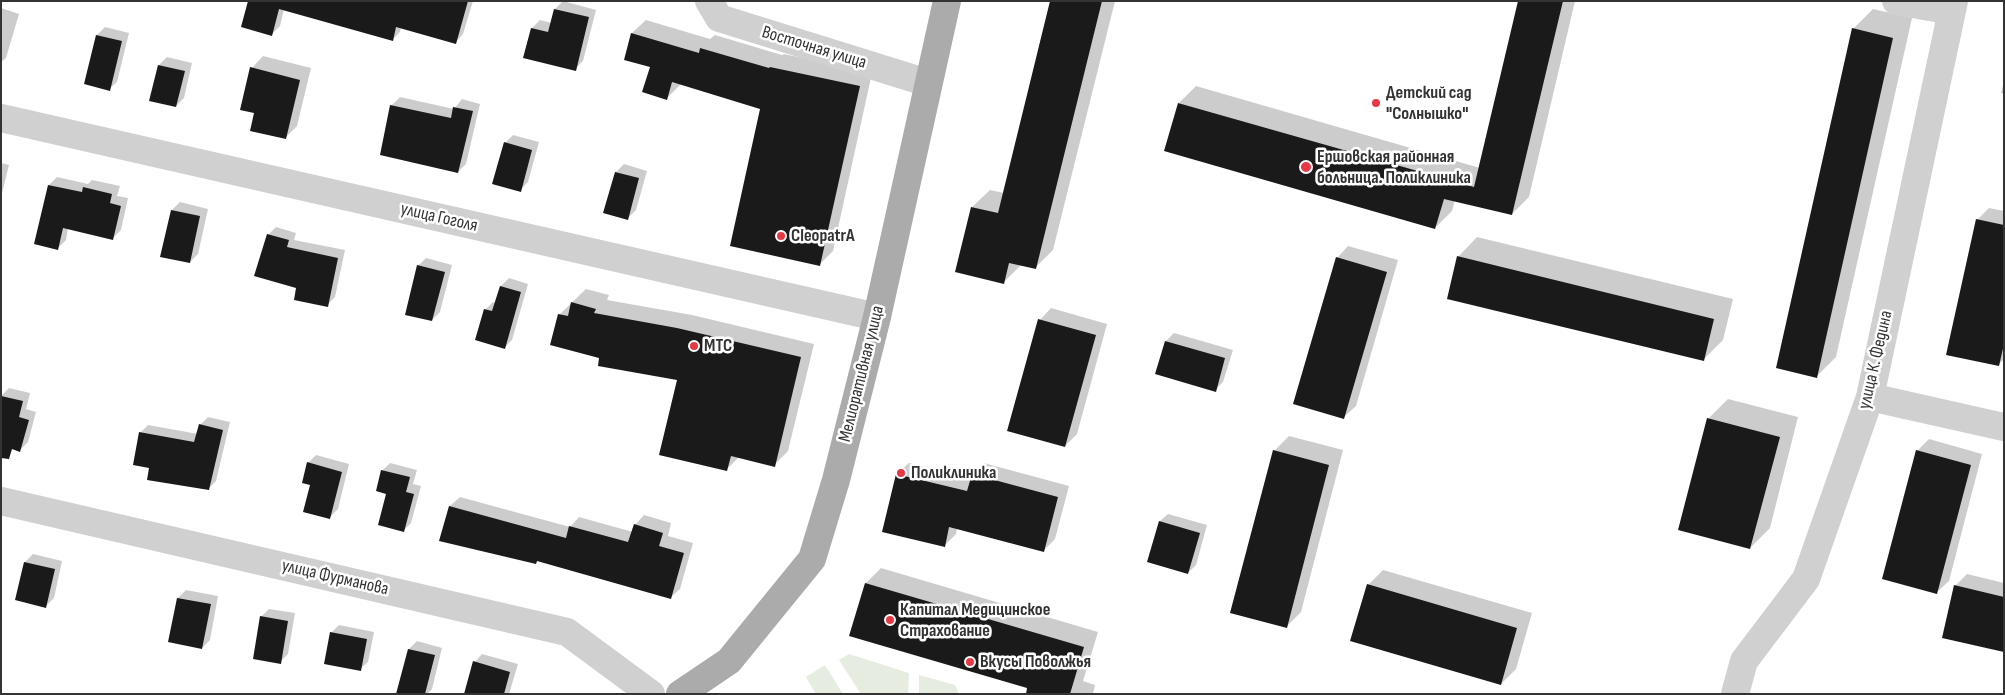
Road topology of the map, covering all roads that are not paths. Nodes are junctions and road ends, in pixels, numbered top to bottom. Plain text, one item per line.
1 (709, 1) edge
2 (947, 1) edge
3 (1896, 1) edge
4 (1953, 6) edge
5 (928, 83) junction
6 (1, 118) edge
7 (877, 317) junction
8 (1870, 397) junction
9 (2004, 427) edge
10 (1, 501) edge
11 (651, 694) edge
12 (680, 694) edge
13 (1735, 694) edge

1 - 5 street, Восточная улица
2 - 5 main road, Мелиоративная улица
3 - 4 street
4 - 8 street, улица К. Федина
5 - 7 main road, Мелиоративная улица
6 - 7 street, улица Гоголя
7 - 12 main road, Мелиоративная улица
8 - 9 street
8 - 13 street, улица К. Федина
10 - 11 street, улица Фурманова

